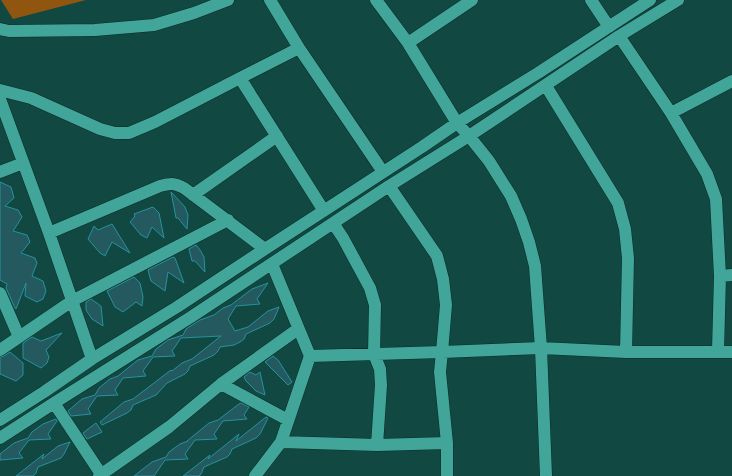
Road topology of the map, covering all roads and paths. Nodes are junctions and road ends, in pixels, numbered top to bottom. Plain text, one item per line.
1 (228, 0) edge
2 (270, 0) edge
3 (376, 0) edge
4 (472, 0) edge
5 (591, 0) edge
6 (650, 0) edge
7 (678, 0) edge
8 (610, 26) junction
9 (0, 29) edge
10 (619, 36) junction
11 (408, 43) junction
12 (299, 48) junction
13 (240, 78) junction
14 (732, 81) edge
15 (546, 86) junction
16 (0, 90) edge
17 (0, 99) edge
18 (671, 112) junction
19 (457, 123) junction
20 (277, 136) junction
21 (469, 136) junction
22 (23, 163) junction
23 (0, 172) edge
24 (383, 172) junction
25 (390, 186) junction
26 (193, 195) junction
27 (324, 211) junction
28 (228, 220) junction
29 (333, 223) junction
30 (49, 233) junction
31 (265, 249) junction
32 (272, 264) junction
33 (732, 275) edge
34 (720, 276) junction
35 (0, 293) edge
36 (72, 301) junction
37 (298, 329) junction
38 (19, 337) junction
39 (541, 348) junction
40 (0, 350) edge
41 (442, 352) junction
42 (626, 352) junction
43 (718, 352) junction
44 (732, 352) edge
45 (374, 354) junction
46 (310, 356) junction
47 (92, 359) junction
48 (221, 384) junction
49 (54, 403) junction
50 (0, 420) edge
51 (288, 420) junction
52 (0, 438) edge
53 (281, 442) junction
54 (447, 442) junction
55 (377, 446) junction
56 (100, 475) edge
57 (255, 476) edge
58 (447, 476) edge
59 (546, 476) edge

1 - 9 street
2 - 12 street
3 - 11 street
4 - 11 street
5 - 8 street
6 - 8 street
7 - 10 street
8 - 19 street
10 - 15 street
10 - 18 street
11 - 19 street
12 - 13 street
12 - 24 street
13 - 16 street
13 - 20 street
14 - 18 street
15 - 21 street
15 - 42 street
17 - 22 street
18 - 34 street
19 - 21 street
19 - 24 street
20 - 26 street
20 - 27 street
21 - 25 street
21 - 39 street
22 - 23 street
22 - 30 street
24 - 27 street
25 - 29 street
25 - 41 street
26 - 28 street
26 - 30 street
27 - 31 street
28 - 31 street
28 - 36 street
29 - 32 street
29 - 45 street
30 - 36 street
31 - 47 street
32 - 37 street
32 - 49 street
33 - 34 street
34 - 43 street
35 - 38 street
36 - 38 street
36 - 47 street
37 - 46 street
37 - 48 street
38 - 40 street
39 - 41 street
39 - 42 street
39 - 59 street
41 - 45 street
41 - 54 street
42 - 43 street
43 - 44 street
45 - 46 street
45 - 55 street
46 - 51 street
47 - 50 street
48 - 51 street
48 - 56 street
49 - 52 street
49 - 56 street
51 - 53 street
53 - 55 street
53 - 57 street
54 - 55 street
54 - 58 street

